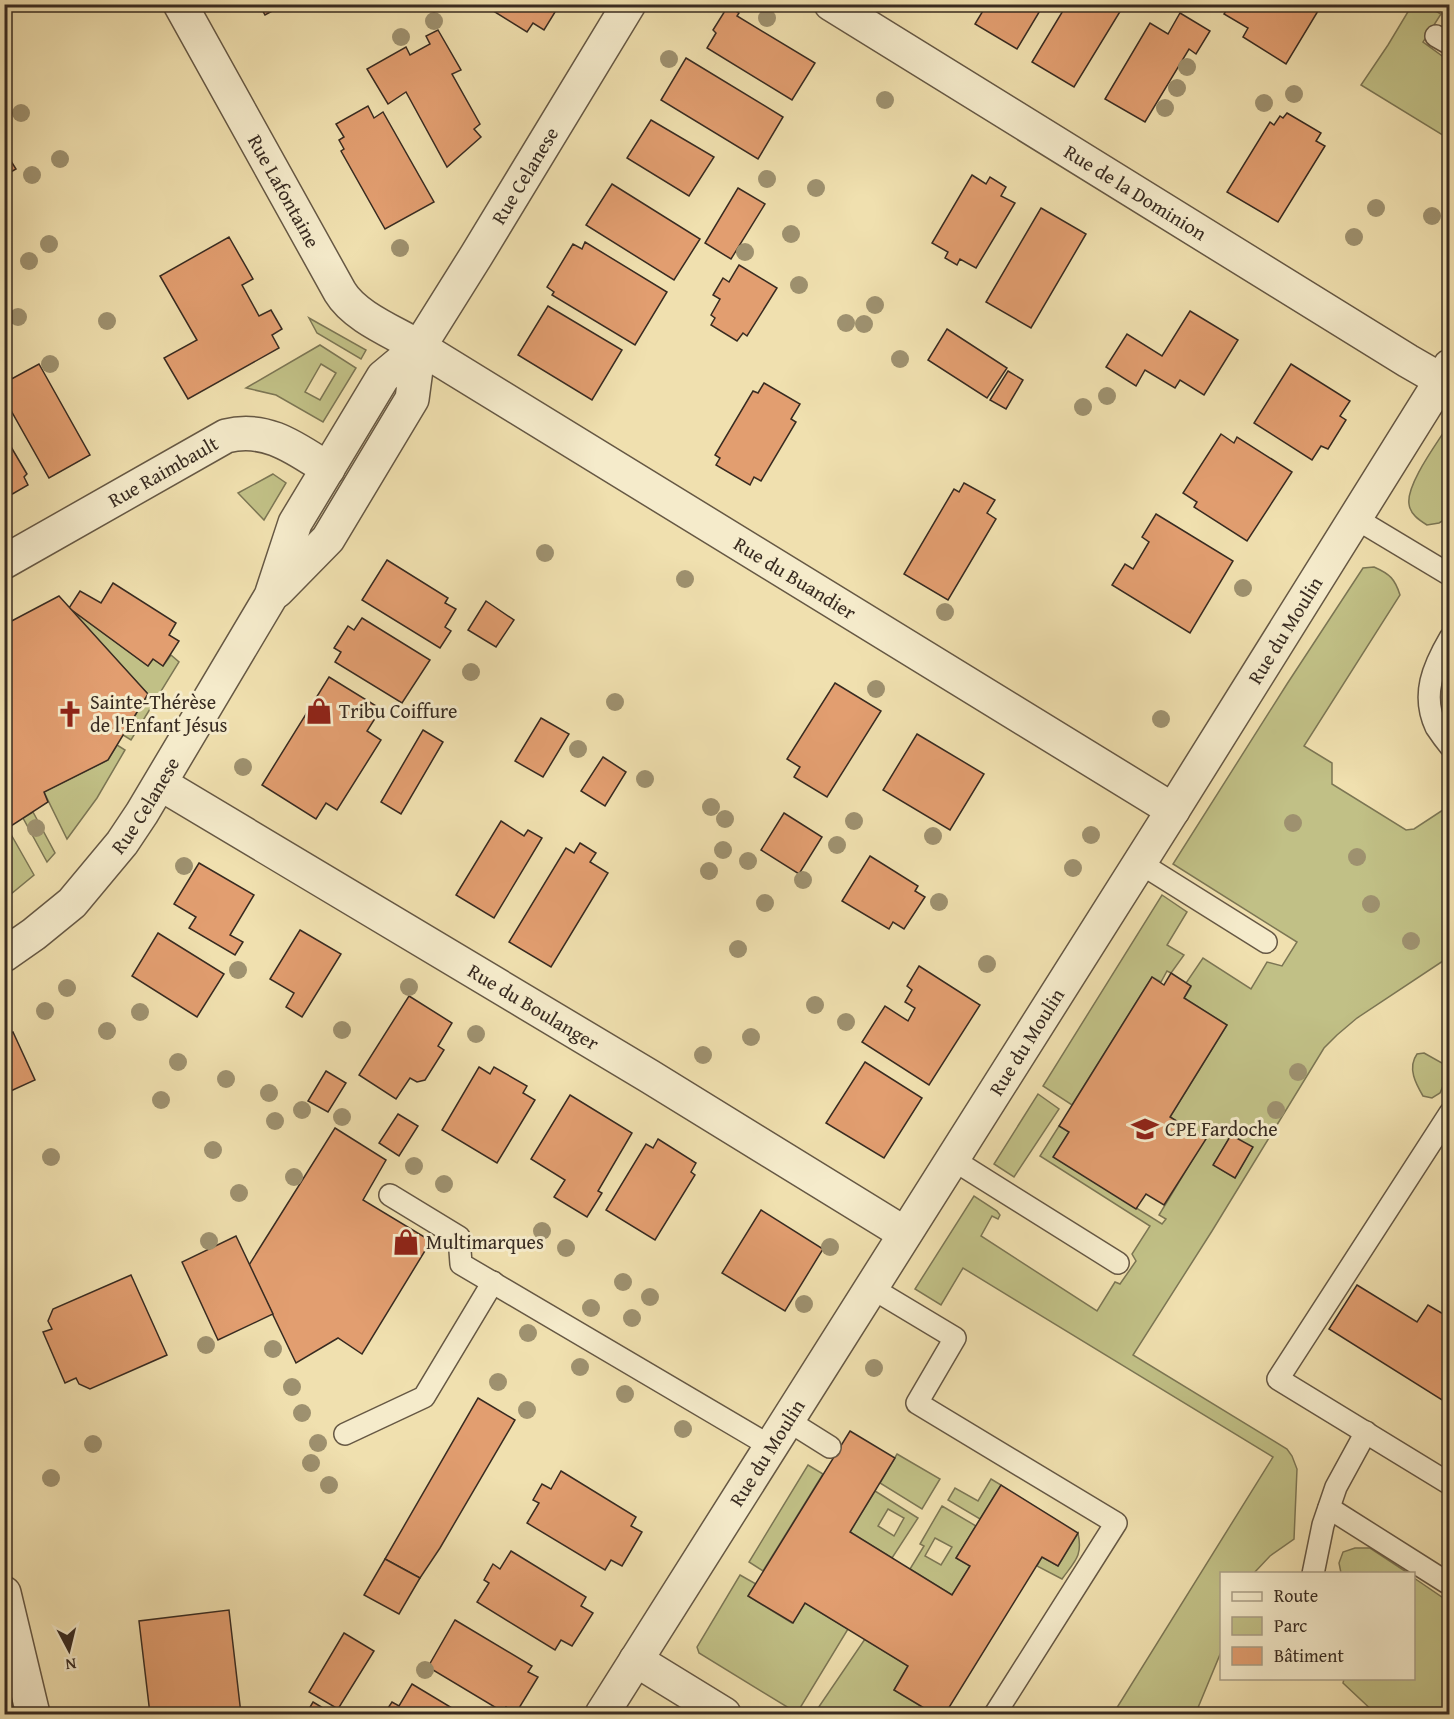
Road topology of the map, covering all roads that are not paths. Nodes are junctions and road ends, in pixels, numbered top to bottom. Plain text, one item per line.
1 (180, 4) edge
2 (629, 4) edge
3 (831, 4) edge
4 (419, 347) junction
5 (1445, 373) edge
6 (328, 469) junction
7 (1355, 518) junction
8 (4, 562) edge
9 (1448, 572) edge
10 (271, 596) junction
11 (1448, 649) edge
12 (1449, 746) edge
13 (160, 784) junction
14 (1173, 810) junction
15 (1140, 862) junction
16 (1266, 942) dead end
17 (4, 954) edge
18 (1449, 1113) edge
19 (952, 1159) junction
20 (390, 1195) dead end
21 (904, 1233) junction
22 (1118, 1263) dead end
23 (493, 1282) junction
24 (870, 1287) junction
25 (1366, 1432) junction
26 (779, 1433) junction
27 (345, 1434) dead end
28 (830, 1447) dead end
29 (1449, 1484) edge
30 (1329, 1508) junction
31 (1313, 1572) edge
32 (1446, 1582) dead end
33 (4, 1593) edge
34 (636, 1660) junction
35 (33, 1714) edge
36 (602, 1714) edge
37 (724, 1714) edge
38 (994, 1714) edge

1 - 4 street, Rue Lafontaine
2 - 4 street, Rue Celanese
3 - 5 street, Rue de la Dominion
4 - 6 street, Rue Celanese
4 - 10 street, Rue Celanese
4 - 14 street, Rue du Buandier
5 - 7 street, Rue du Moulin
6 - 8 street, Rue Raimbault
6 - 10 street, Rue Celanese
7 - 9 lane
7 - 14 street, Rue du Moulin
10 - 13 street, Rue Celanese
11 - 12 lane
13 - 17 street, Rue Celanese
13 - 21 street, Rue du Boulanger
14 - 15 street, Rue du Moulin
15 - 16 lane
15 - 19 street, Rue du Moulin
18 - 25 lane
19 - 21 street, Rue du Moulin
19 - 22 lane
20 - 23 lane
21 - 24 street, Rue du Moulin
23 - 26 lane
23 - 27 lane
24 - 26 street, Rue du Moulin
24 - 38 lane
25 - 29 lane
25 - 30 lane
26 - 28 lane
26 - 34 street, Rue du Moulin
30 - 31 lane
30 - 32 lane
33 - 35 street
34 - 36 street, Rue du Moulin
34 - 37 street

